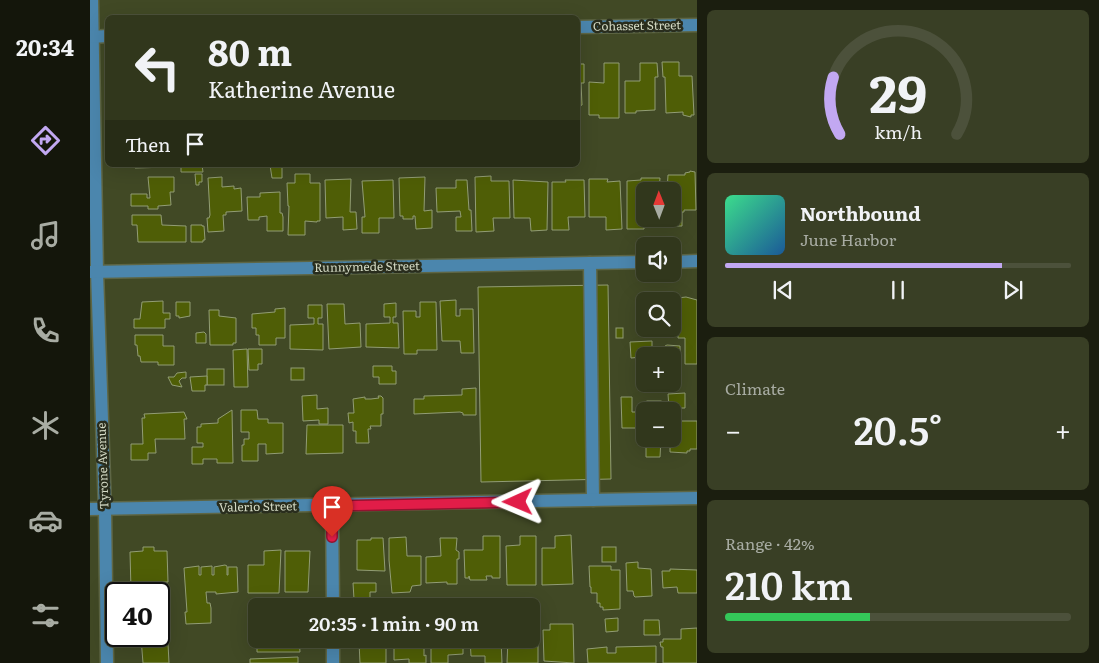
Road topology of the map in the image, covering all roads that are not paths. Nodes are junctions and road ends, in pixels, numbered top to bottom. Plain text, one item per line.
1 (92, 0) edge
2 (696, 25) edge
3 (580, 27) edge
4 (105, 36) edge
5 (92, 37) edge
6 (696, 261) edge
7 (636, 262) edge
8 (681, 262) edge
9 (590, 263) junction
10 (93, 272) edge
11 (696, 498) edge
12 (593, 500) junction
13 (332, 506) junction
14 (90, 509) edge
15 (105, 509) junction
16 (333, 598) edge
17 (333, 648) edge
18 (107, 663) edge
19 (333, 663) edge

1 - 5 street, Tyrone Avenue
2 - 3 street, Cohasset Street
4 - 5 street
5 - 10 street, Tyrone Avenue
6 - 8 street
7 - 9 street, Runnymede Street
9 - 10 street, Runnymede Street
9 - 12 street
10 - 15 street, Tyrone Avenue
11 - 12 street, Valerio Street
12 - 13 street, Valerio Street
13 - 15 street, Valerio Street
13 - 16 street
14 - 15 street, Valerio Street
15 - 18 street, Tyrone Avenue
17 - 19 street

